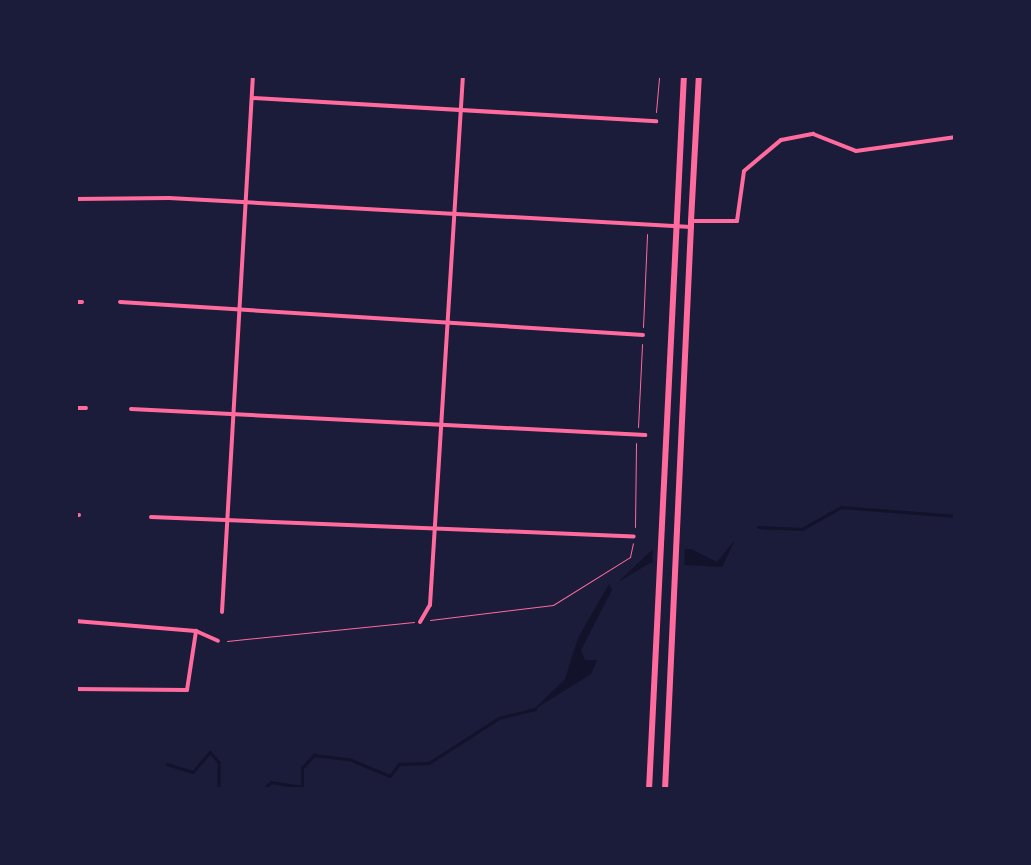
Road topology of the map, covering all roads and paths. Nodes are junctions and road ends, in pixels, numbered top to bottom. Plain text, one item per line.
1 (253, 75) edge
2 (463, 75) edge
3 (659, 75) edge
4 (684, 75) edge
5 (700, 75) edge
6 (252, 98) junction
7 (461, 112) junction
8 (656, 121) joint
9 (956, 137) edge
10 (75, 200) edge
11 (248, 204) junction
12 (456, 216) junction
13 (691, 224) junction
14 (674, 227) junction
15 (75, 302) edge
16 (82, 302) dead end
17 (120, 302) dead end
18 (241, 313) junction
19 (448, 325) junction
20 (642, 336) dead end
21 (75, 408) edge
22 (86, 408) dead end
23 (131, 409) dead end
24 (234, 412) junction
25 (443, 425) junction
26 (637, 435) junction
27 (645, 435) dead end
28 (151, 517) dead end
29 (230, 520) junction
30 (435, 525) junction
31 (634, 536) junction
32 (630, 557) dead end
33 (222, 612) dead end
34 (75, 622) edge
35 (420, 622) dead end
36 (196, 631) junction
37 (218, 642) dead end
38 (75, 689) edge
39 (649, 790) edge
40 (664, 790) edge

1 - 6 street
2 - 7 street
3 - 8 path
4 - 14 main road
5 - 13 main road
6 - 7 street
6 - 11 street
7 - 8 street
7 - 12 street
9 - 13 street
10 - 11 street
11 - 12 street
11 - 18 street
12 - 14 street
12 - 19 street
13 - 14 street
13 - 40 main road
14 - 39 main road
15 - 16 street
17 - 18 street
18 - 19 street
18 - 24 street
19 - 20 street
19 - 25 street
21 - 22 street
23 - 24 street
24 - 25 street
24 - 29 street
25 - 26 street
25 - 30 street
26 - 27 street
26 - 31 path
28 - 29 street
29 - 30 street
29 - 33 street
30 - 31 street
30 - 35 street
31 - 32 path
34 - 36 street
36 - 37 street
36 - 38 street

